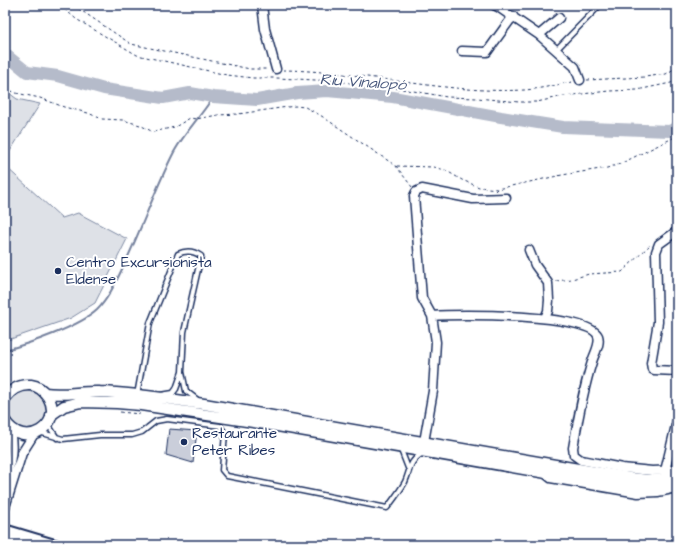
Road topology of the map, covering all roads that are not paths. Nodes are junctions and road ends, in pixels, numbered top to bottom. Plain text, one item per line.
1 (262, 5) edge
2 (494, 5) edge
3 (600, 5) edge
4 (513, 16) junction
5 (559, 18) dead end
6 (539, 35) junction
7 (556, 50) junction
8 (462, 51) dead end
9 (276, 69) road end
10 (580, 80) road end
11 (506, 198) dead end
12 (677, 231) edge
13 (529, 250) dead end
14 (432, 316) junction
15 (545, 318) junction
16 (677, 371) edge
17 (182, 372) junction
18 (5, 386) edge
19 (15, 388) junction
20 (45, 393) junction
21 (137, 396) junction
22 (153, 397) junction
23 (5, 398) edge
24 (204, 404) junction
25 (51, 417) junction
26 (677, 421) edge
27 (6, 423) edge
28 (36, 433) junction
29 (57, 438) junction
30 (399, 447) junction
31 (424, 447) junction
32 (408, 468) junction
33 (677, 470) edge
34 (665, 471) junction
35 (677, 478) edge
36 (5, 482) edge
37 (674, 488) edge
38 (5, 507) edge

1 - 9 street
2 - 4 street
3 - 7 lane
4 - 6 street
4 - 8 street
5 - 6 street
6 - 7 street
7 - 10 street
11 - 14 street
12 - 16 street
13 - 15 street
14 - 15 street
14 - 31 street
15 - 34 street
17 - 21 lane
17 - 22 lane
17 - 24 lane
18 - 19 street
19 - 20 street
19 - 23 street
20 - 21 street
20 - 25 street
21 - 22 street
22 - 24 street
24 - 31 street
25 - 28 street
25 - 29 lane
25 - 30 street
26 - 34 street
27 - 28 street
27 - 36 street
28 - 29 lane
28 - 38 street
29 - 32 lane
30 - 31 street
30 - 32 lane
31 - 32 lane
31 - 35 street
31 - 37 street
33 - 34 street

